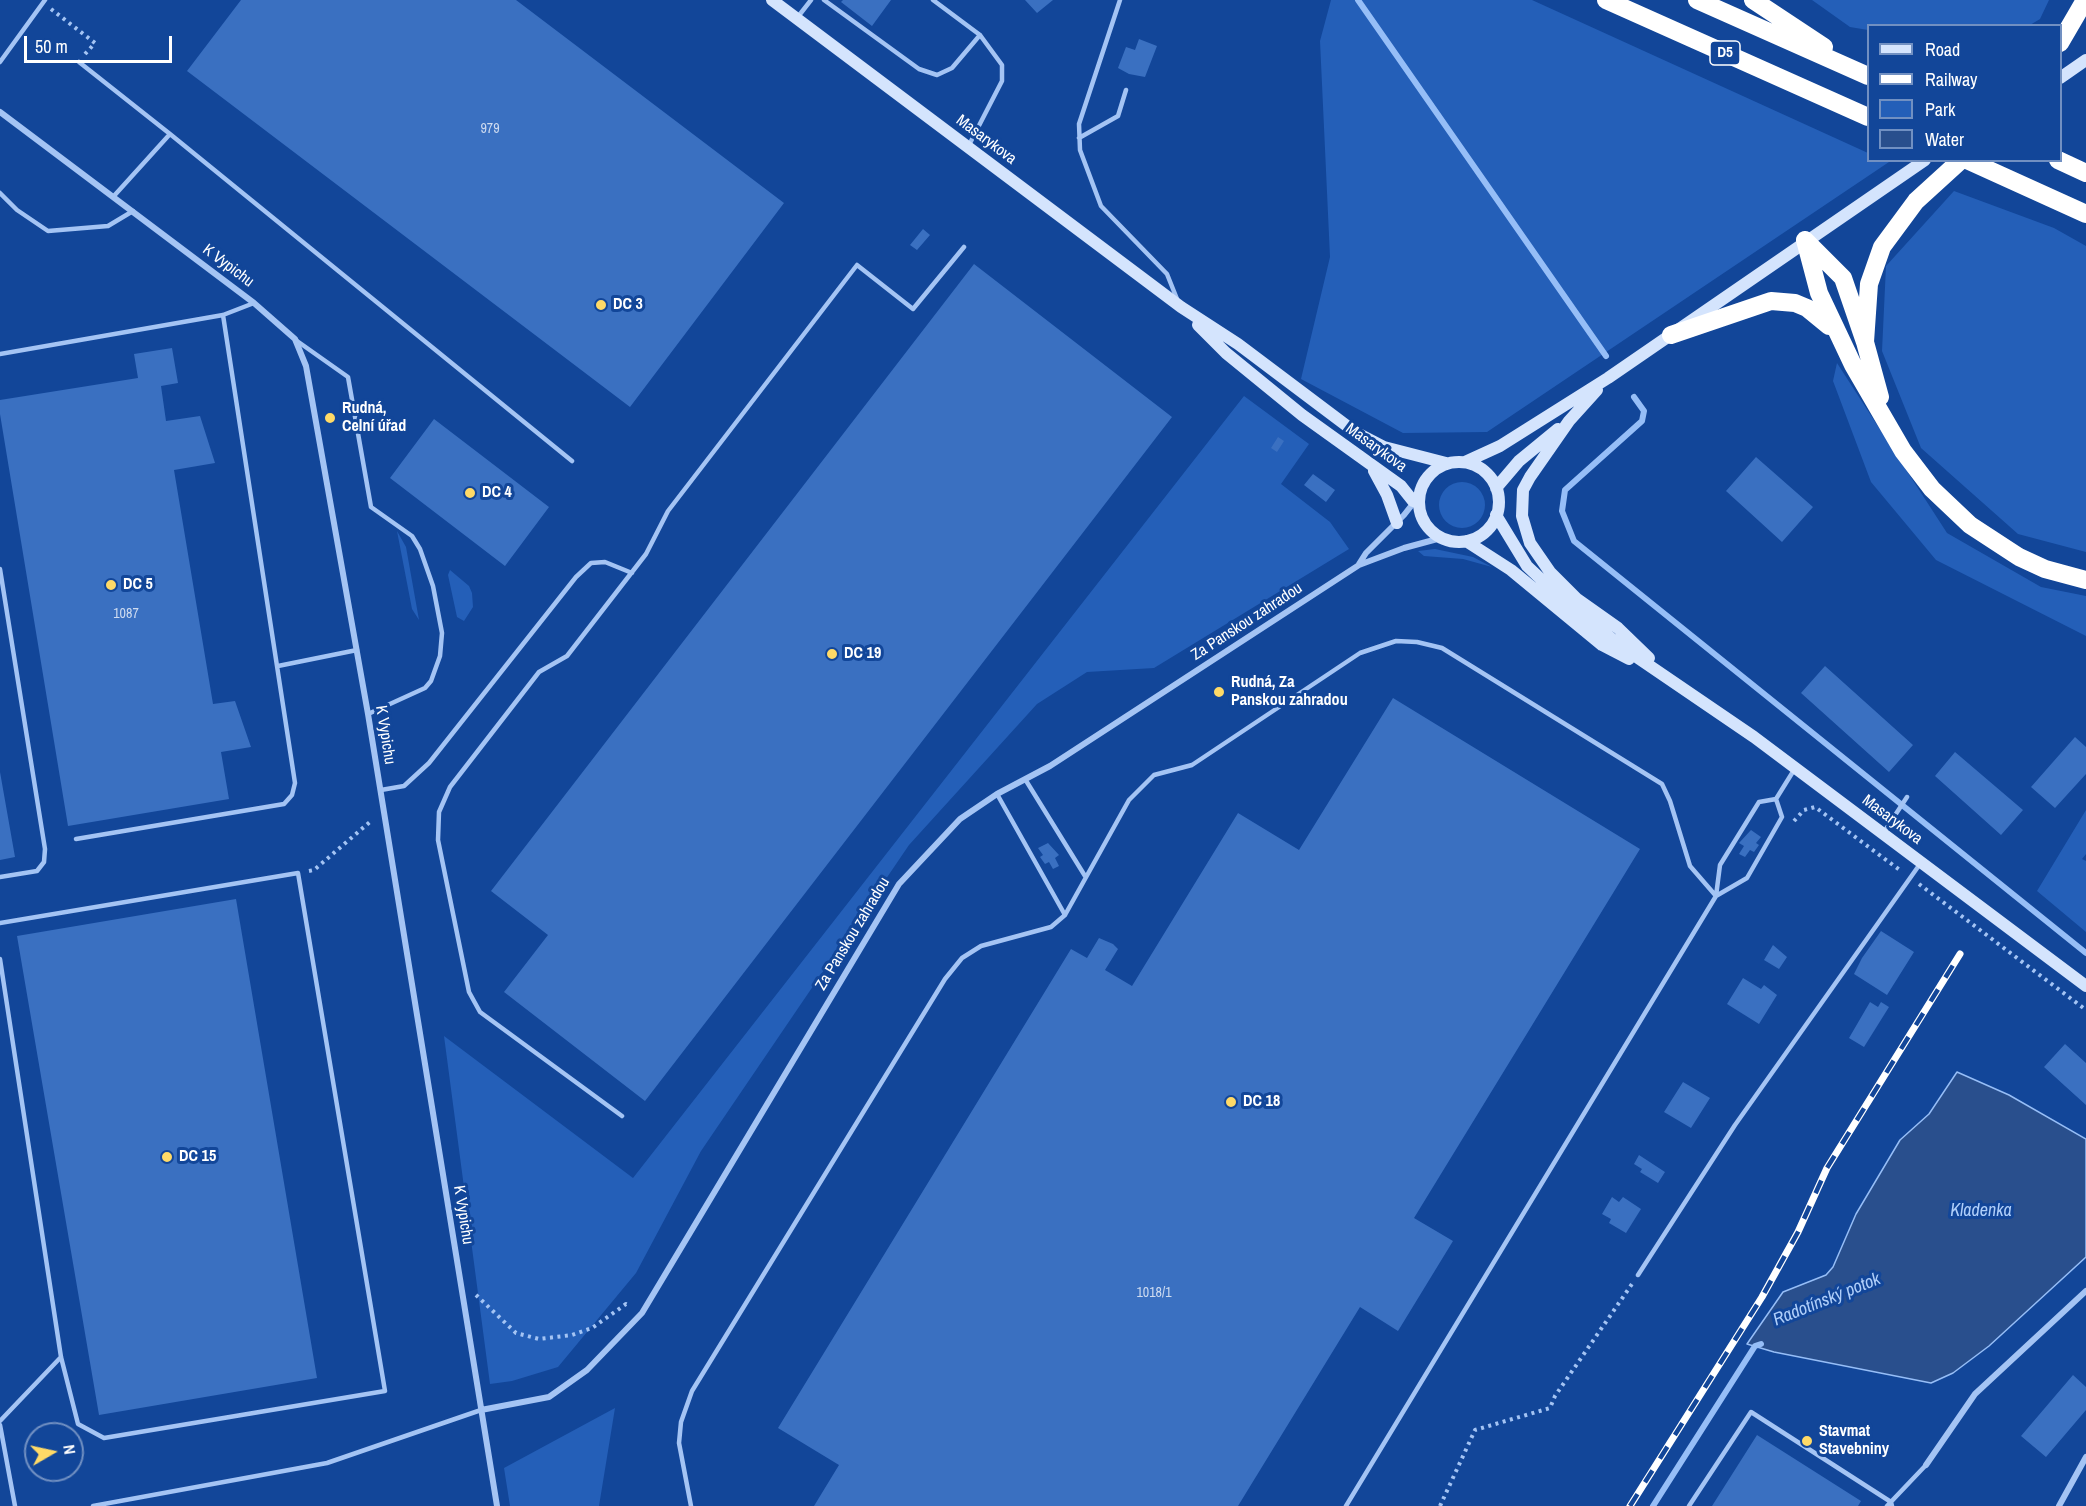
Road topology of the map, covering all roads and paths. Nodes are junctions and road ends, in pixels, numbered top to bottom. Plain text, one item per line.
1 (772, 0) edge
2 (811, 0) edge
3 (824, 0) edge
4 (933, 0) edge
5 (1120, 0) edge
6 (1606, 0) edge
7 (1697, 0) edge
8 (1753, 0) edge
9 (2085, 0) edge
10 (43, 1) edge
11 (797, 18) junction
12 (980, 35) junction
13 (2062, 41) edge
14 (2086, 60) edge
15 (0, 62) edge
16 (79, 62) joint
17 (1867, 75) edge
18 (1867, 75) edge
19 (2062, 77) edge
20 (1126, 90) dead end
21 (0, 112) edge
22 (1867, 116) edge
23 (170, 134) junction
24 (1079, 138) junction
25 (968, 147) junction
26 (1922, 162) edge
27 (1959, 162) edge
28 (1971, 162) edge
29 (2034, 190) junction
30 (0, 193) edge
31 (113, 197) junction
32 (132, 212) junction
33 (2086, 214) edge
34 (2086, 221) edge
35 (1805, 240) junction
36 (964, 247) dead end
37 (254, 303) junction
38 (1181, 307) junction
39 (224, 315) junction
40 (1837, 333) junction
41 (1671, 335) junction
42 (295, 339) junction
43 (1865, 342) junction
44 (0, 354) edge
45 (1608, 378) junction
46 (1569, 422) junction
47 (1889, 427) junction
48 (572, 461) dead end
49 (1465, 462) junction
50 (1446, 463) junction
51 (1370, 465) junction
52 (1496, 488) junction
53 (1416, 501) junction
54 (1496, 515) junction
55 (1397, 523) junction
56 (1441, 538) junction
57 (1466, 541) junction
58 (1359, 565) junction
59 (0, 569) edge
60 (632, 573) junction
61 (2086, 580) edge
62 (357, 650) junction
63 (278, 666) junction
64 (1676, 683) junction
65 (368, 714) junction
66 (1796, 768) junction
67 (1025, 779) junction
68 (381, 790) junction
69 (997, 794) junction
70 (1776, 799) junction
71 (1905, 799) dead end
72 (370, 821) dead end
73 (1791, 826) dead end
74 (1883, 834) junction
75 (76, 839) dead end
76 (1922, 863) junction
77 (314, 870) dead end
78 (1085, 876) junction
79 (0, 877) edge
80 (1911, 878) junction
81 (1716, 896) junction
82 (1065, 915) junction
83 (0, 923) edge
84 (0, 959) edge
85 (2086, 986) edge
86 (2086, 1010) edge
87 (622, 1116) dead end
88 (1638, 1275) joint
89 (2086, 1291) edge
90 (476, 1295) dead end
91 (630, 1306) dead end
92 (61, 1357) junction
93 (481, 1410) junction
94 (0, 1423) edge
95 (2086, 1457) edge
96 (1926, 1465) joint
97 (1890, 1505) edge
98 (15, 1506) edge
99 (93, 1506) edge
100 (497, 1506) edge
101 (691, 1506) edge
102 (1346, 1506) edge
103 (1440, 1506) edge
104 (1689, 1506) edge
105 (2060, 1506) edge

1 - 11 main road, Masarykova
2 - 11 lane
3 - 12 lane
4 - 12 lane
5 - 24 lane
6 - 22 highway, D5
7 - 17 highway, D5
8 - 18 highway
9 - 13 highway
10 - 15 lane
10 - 16 path
11 - 25 main road, Masarykova
12 - 25 lane
14 - 19 main road
16 - 23 lane
20 - 24 lane
21 - 31 street, K Vypichu
23 - 31 lane
23 - 48 lane
24 - 38 lane
25 - 38 main road, Masarykova
26 - 35 main road
27 - 43 highway
28 - 29 highway
29 - 33 highway
29 - 34 highway
30 - 32 lane
31 - 32 street, K Vypichu
32 - 37 street, K Vypichu
35 - 40 highway
35 - 41 main road
35 - 43 highway
36 - 60 lane
37 - 39 lane
37 - 42 street, K Vypichu
38 - 50 main road, Masarykova
38 - 51 main road, Masarykova
39 - 44 lane
39 - 63 lane
40 - 41 highway
40 - 47 highway
41 - 45 main road
42 - 62 street, K Vypichu
42 - 65 lane
43 - 47 highway
45 - 46 main road
45 - 49 main road
46 - 52 main road
46 - 64 main road
47 - 61 highway
49 - 50 main road
49 - 52 main road
50 - 53 main road
51 - 53 main road, Masarykova
51 - 55 main road
52 - 54 main road
53 - 55 street, Za Panskou zahradou
53 - 56 main road
54 - 57 main road
54 - 64 main road, Masarykova
55 - 58 street, Za Panskou zahradou
56 - 57 main road
56 - 58 street, Za Panskou zahradou
57 - 64 main road, Masarykova
58 - 67 street, Za Panskou zahradou
59 - 79 lane
60 - 68 lane
60 - 87 lane
62 - 63 lane
62 - 65 street, K Vypichu
63 - 75 lane
64 - 66 main road, Masarykova
65 - 68 street, K Vypichu
66 - 70 lane
66 - 74 main road, Masarykova
67 - 69 street, Za Panskou zahradou
67 - 78 lane
68 - 93 street, K Vypichu
69 - 82 lane
69 - 93 street, Za Panskou zahradou
70 - 81 lane
70 - 81 lane
71 - 74 lane
72 - 77 path
73 - 80 path
74 - 76 main road, Masarykova
76 - 80 lane
76 - 85 main road, Masarykova
78 - 81 lane
78 - 82 lane
80 - 86 path
80 - 88 lane
81 - 102 lane
82 - 101 lane
83 - 92 lane
84 - 92 lane
88 - 103 path
89 - 96 street
90 - 91 path
92 - 94 lane
93 - 99 lane
93 - 100 street, K Vypichu
94 - 98 lane
95 - 105 street
96 - 97 lane
97 - 104 lane

